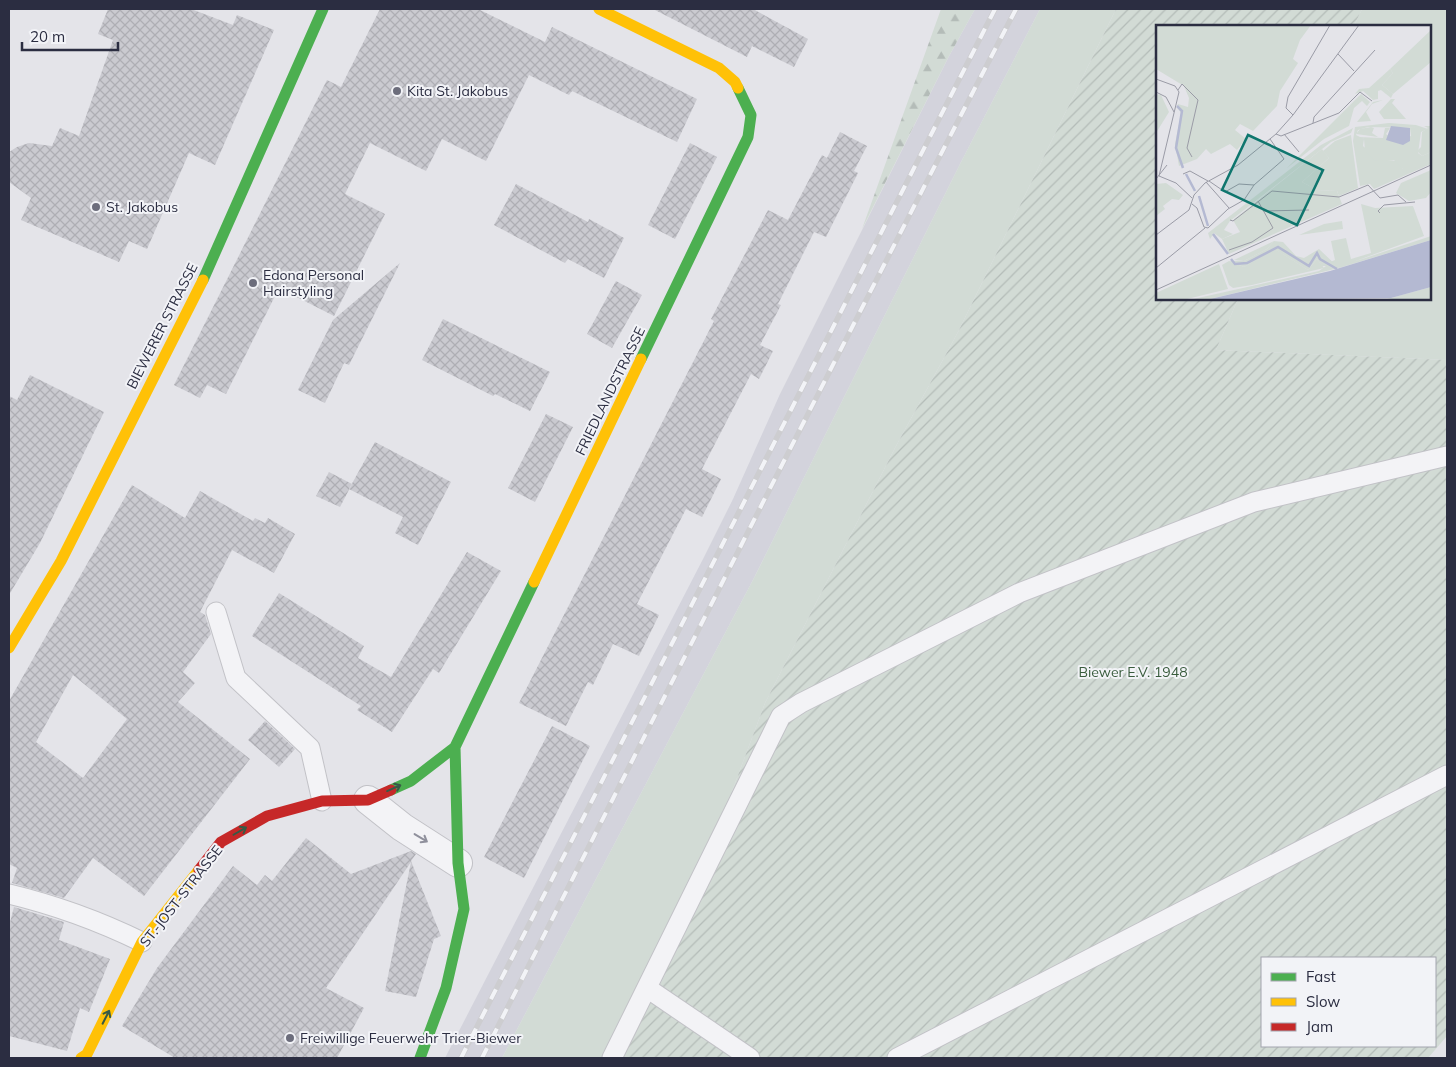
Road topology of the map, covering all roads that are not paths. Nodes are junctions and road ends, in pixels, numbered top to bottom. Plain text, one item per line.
1 (323, 9) edge
2 (599, 9) edge
3 (1447, 456) edge
4 (216, 612) dead end
5 (9, 648) edge
6 (456, 747) junction
7 (1447, 775) edge
8 (368, 800) junction
9 (322, 801) junction
10 (458, 863) junction
11 (9, 894) edge
12 (142, 942) junction
13 (647, 988) junction
14 (81, 1058) edge
15 (420, 1058) edge
16 (612, 1058) edge
17 (750, 1058) edge
18 (897, 1058) edge

1 - 5 street, BIEWERER STRASSE
2 - 6 street, FRIEDLANDSTRASSE
3 - 13 lane
4 - 9 lane
8 -> 6 street, ST.-JOST-STRASSE
6 - 10 street, FRIEDLANDSTRASSE
7 - 18 lane
8 - 9 street, ST.-JOST-STRASSE
8 -> 10 street
12 -> 9 street, ST.-JOST-STRASSE
10 - 15 street
11 - 12 lane
14 -> 12 street, ST.-JOST-STRASSE
13 - 16 lane
13 - 17 lane

